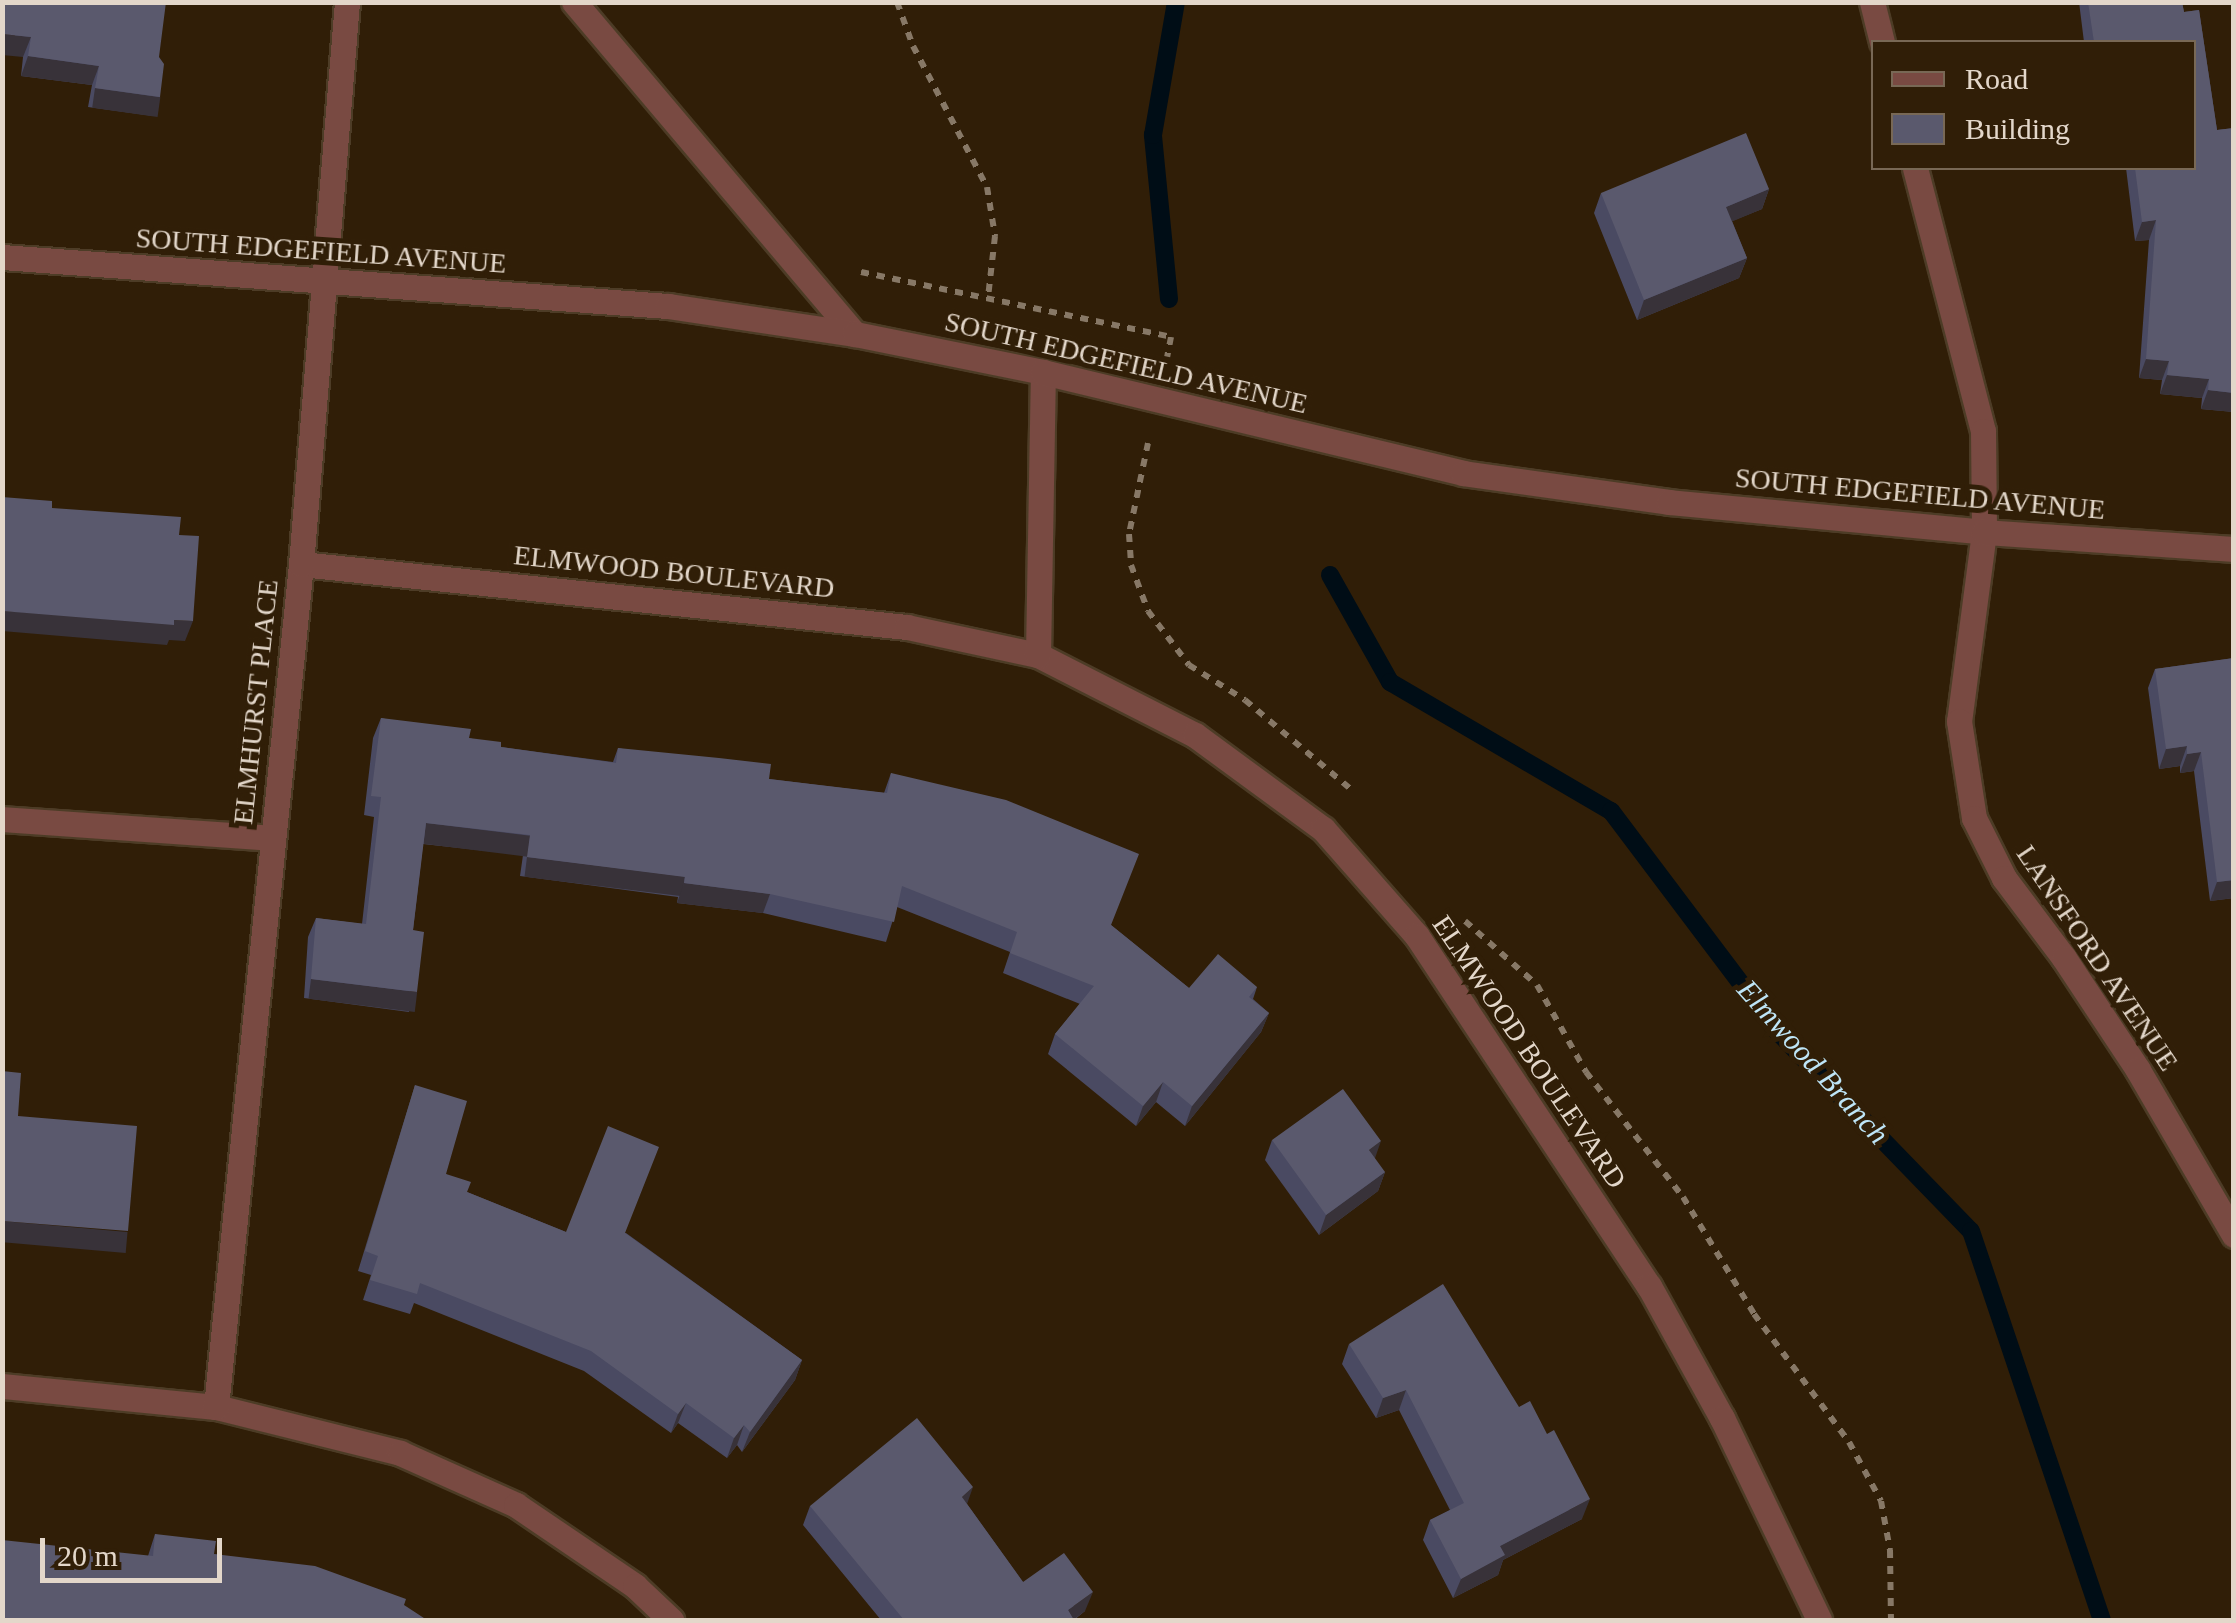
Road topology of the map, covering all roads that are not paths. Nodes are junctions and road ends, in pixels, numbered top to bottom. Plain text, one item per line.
1 (347, 2) edge
2 (574, 2) edge
3 (1872, 2) edge
4 (1882, 40) edge
5 (1915, 170) edge
6 (2, 257) edge
7 (325, 282) junction
8 (856, 334) junction
9 (1042, 372) junction
10 (1984, 532) junction
11 (2234, 549) edge
12 (301, 564) junction
13 (1038, 655) junction
14 (2, 819) edge
15 (272, 838) junction
16 (2234, 1235) edge
17 (2, 1386) edge
18 (216, 1407) junction
19 (671, 1620) edge
20 (1820, 1620) edge

1 - 7 street, ELMHURST PLACE
2 - 8 street
3 - 4 street
5 - 10 street, LANSFORD AVENUE
6 - 7 street, SOUTH EDGEFIELD AVENUE
7 - 8 street, SOUTH EDGEFIELD AVENUE
7 - 12 street, ELMHURST PLACE
8 - 9 street, SOUTH EDGEFIELD AVENUE
9 - 10 street, SOUTH EDGEFIELD AVENUE
9 - 13 street
10 - 11 street, SOUTH EDGEFIELD AVENUE
10 - 16 street, LANSFORD AVENUE
12 - 13 street, ELMWOOD BOULEVARD
12 - 15 street, ELMHURST PLACE
13 - 20 street, ELMWOOD BOULEVARD
14 - 15 street
15 - 18 street, ELMHURST PLACE
17 - 18 street
18 - 19 street

